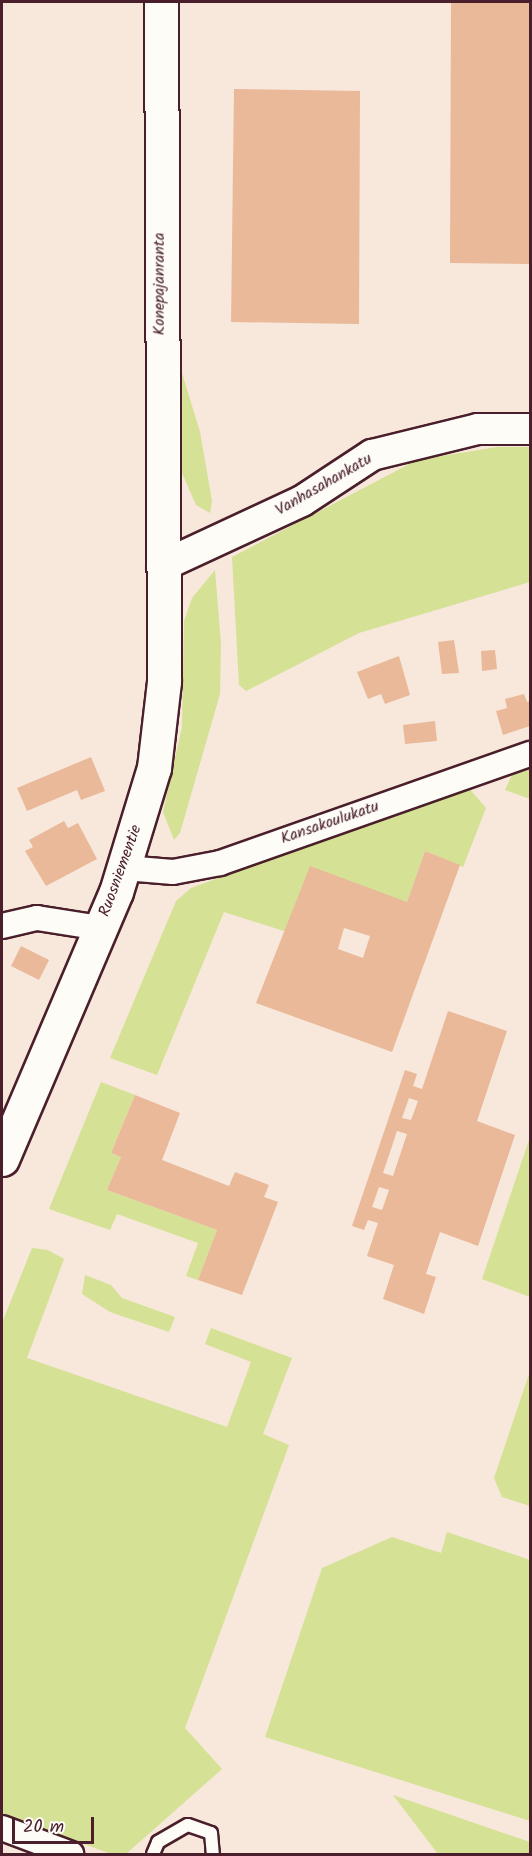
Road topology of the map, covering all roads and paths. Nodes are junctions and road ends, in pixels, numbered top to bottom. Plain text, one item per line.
1 (161, 2) edge
2 (531, 429) edge
3 (162, 566) junction
4 (531, 754) edge
5 (125, 868) junction
6 (2, 926) edge
7 (100, 928) junction
8 (2, 1159) edge
9 (2, 1828) edge
10 (71, 1854) edge
11 (153, 1854) edge
12 (213, 1854) edge

1 - 3 main road, Konepajanranta
2 - 3 street, Vanhasahankatu
3 - 5 main road, Ruosniementie
4 - 5 street, Kansakoulukatu
5 - 7 main road, Ruosniementie
6 - 7 street
7 - 8 main road, Ruosniementie
9 - 10 street
11 - 12 lane

